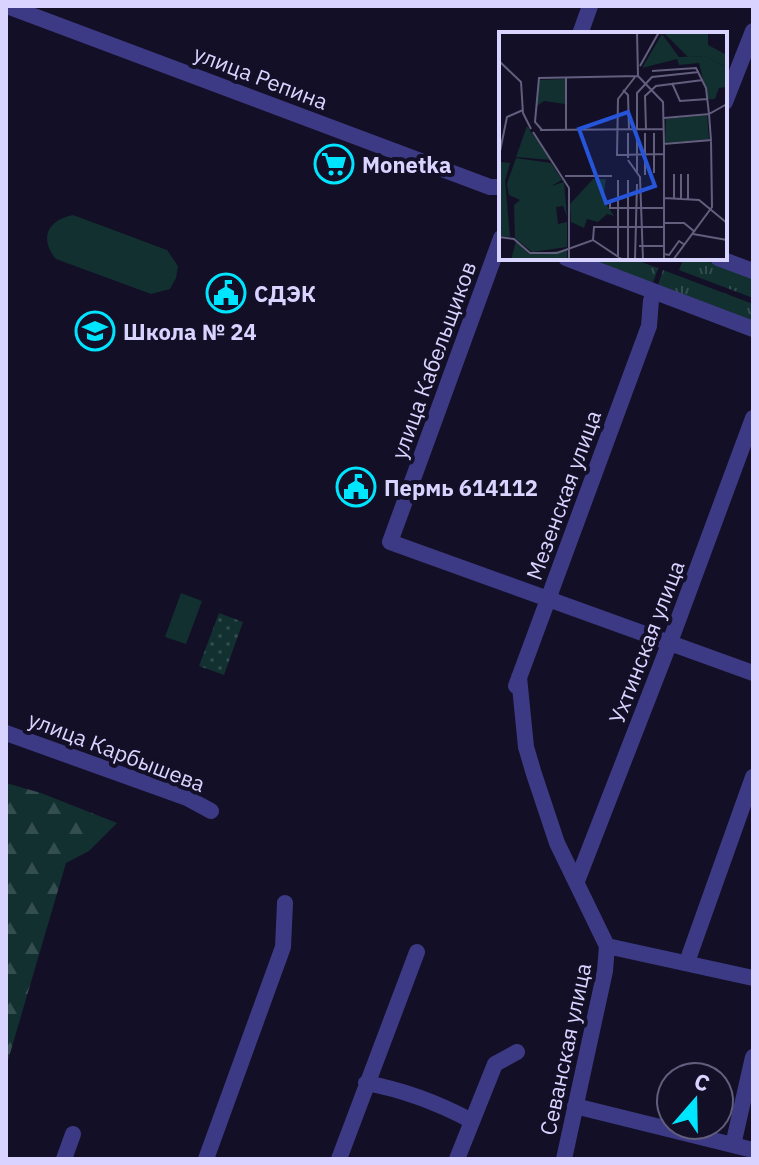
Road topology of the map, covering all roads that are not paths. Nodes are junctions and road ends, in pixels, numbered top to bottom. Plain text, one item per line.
1 (7, 6) edge
2 (590, 6) edge
3 (753, 31) edge
4 (581, 32) edge
5 (727, 97) edge
6 (497, 190) edge
7 (499, 243) edge
8 (571, 260) edge
9 (723, 260) edge
10 (753, 271) edge
11 (651, 300) dead end
12 (753, 329) edge
13 (753, 418) edge
14 (548, 598) junction
15 (670, 642) junction
16 (753, 673) edge
17 (519, 677) junction
18 (511, 704) dead end
19 (6, 733) edge
20 (753, 777) edge
21 (211, 811) dead end
22 (577, 881) junction
23 (285, 903) dead end
24 (607, 946) junction
25 (417, 952) dead end
26 (687, 962) junction
27 (753, 978) edge
28 (517, 1052) dead end
29 (753, 1057) edge
30 (366, 1083) junction
31 (575, 1106) junction
32 (470, 1120) junction
33 (73, 1134) dead end
34 (733, 1145) junction
35 (753, 1150) edge
36 (64, 1159) edge
37 (206, 1159) edge
38 (339, 1159) edge
39 (457, 1159) edge
40 (564, 1159) edge

1 - 6 street, улица Репина
2 - 4 street
3 - 5 street
7 - 14 street, улица Кабельщиков
8 - 12 street
9 - 10 street
11 - 14 street, Мезенская улица
13 - 15 street, Ухтинская улица
14 - 15 street
14 - 17 street, Мезенская улица
15 - 16 street
15 - 22 street, Ухтинская улица
17 - 18 street, Мезенская улица
17 - 22 street, Севанская улица
19 - 21 street, улица Карбышева
20 - 26 street
22 - 24 street, Севанская улица
23 - 37 street
24 - 26 street
24 - 31 street, Севанская улица
25 - 30 street
26 - 27 street
28 - 32 street
29 - 34 street
30 - 32 street
30 - 38 street
31 - 34 street
31 - 40 street, Севанская улица
32 - 39 street
33 - 36 street
34 - 35 street

